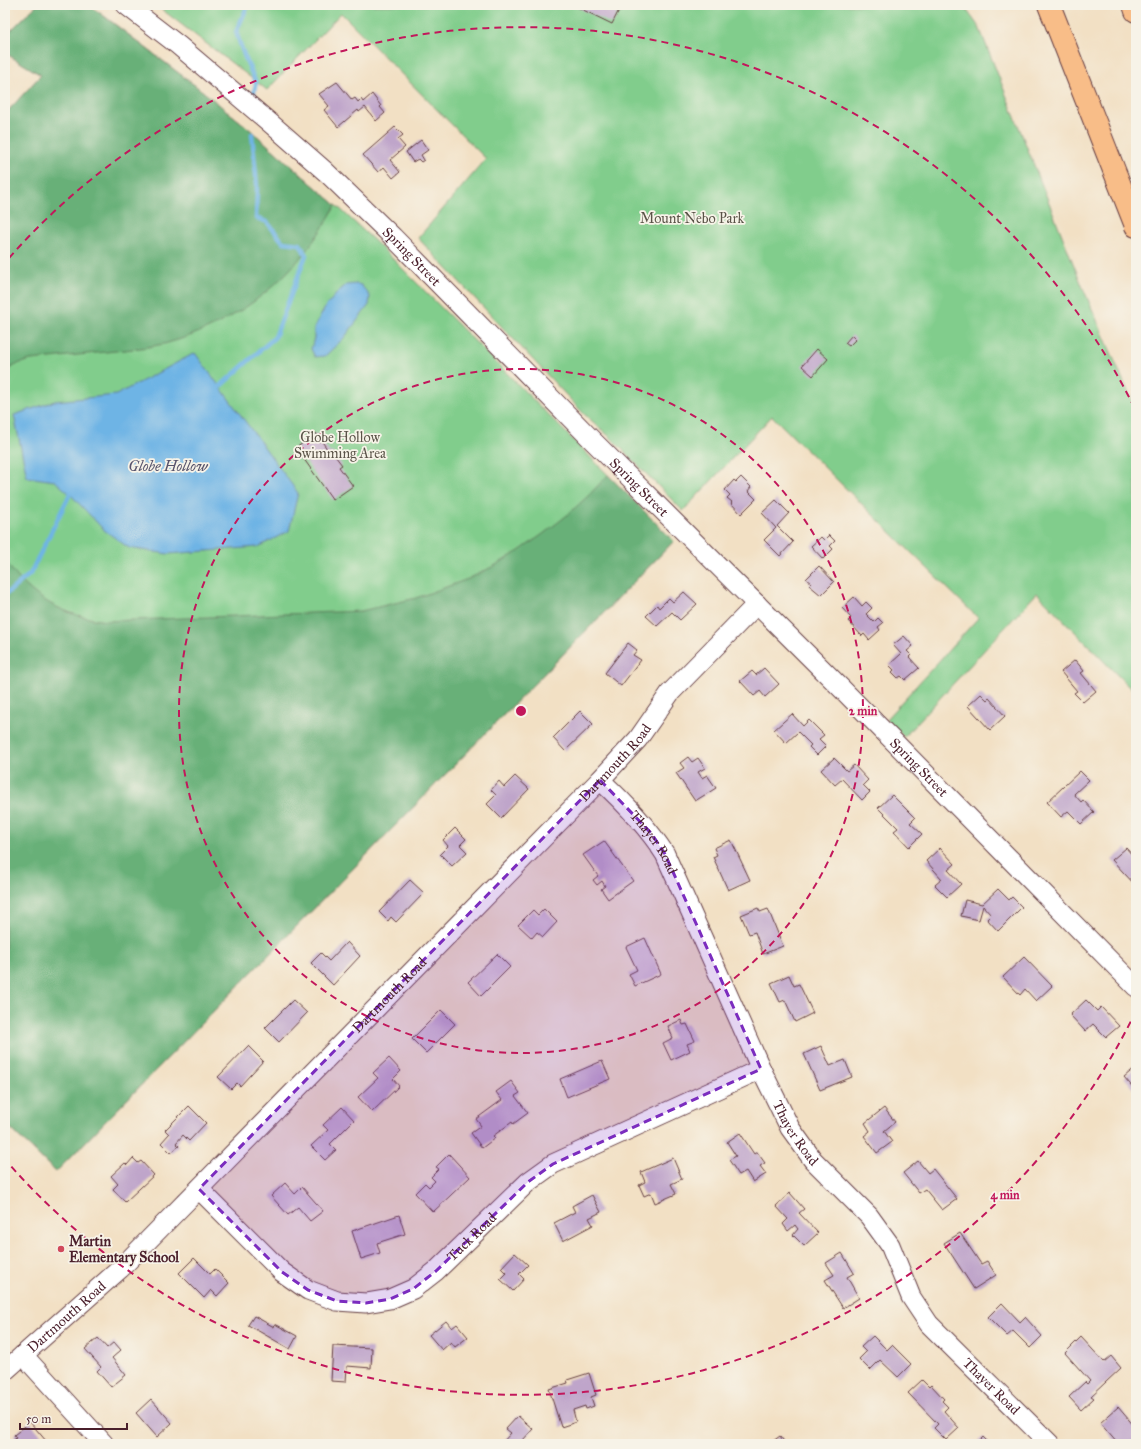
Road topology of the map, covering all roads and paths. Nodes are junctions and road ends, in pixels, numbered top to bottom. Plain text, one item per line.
1 (126, 5) edge
2 (1049, 5) edge
3 (1134, 5) edge
4 (1136, 11) edge
5 (1136, 226) edge
6 (756, 604) junction
7 (600, 780) junction
8 (1136, 987) edge
9 (761, 1069) junction
10 (199, 1189) junction
11 (23, 1355) junction
12 (5, 1371) edge
13 (104, 1444) edge
14 (1050, 1444) edge

1 - 6 street, Spring Street
2 - 5 highway
3 - 4 highway
6 - 7 street, Dartmouth Road
6 - 8 street, Spring Street
7 - 9 street, Thayer Road
7 - 10 street, Dartmouth Road
9 - 10 street, Tuck Road
9 - 14 street, Thayer Road
10 - 11 street, Dartmouth Road
11 - 12 street, Dartmouth Road
11 - 13 street

